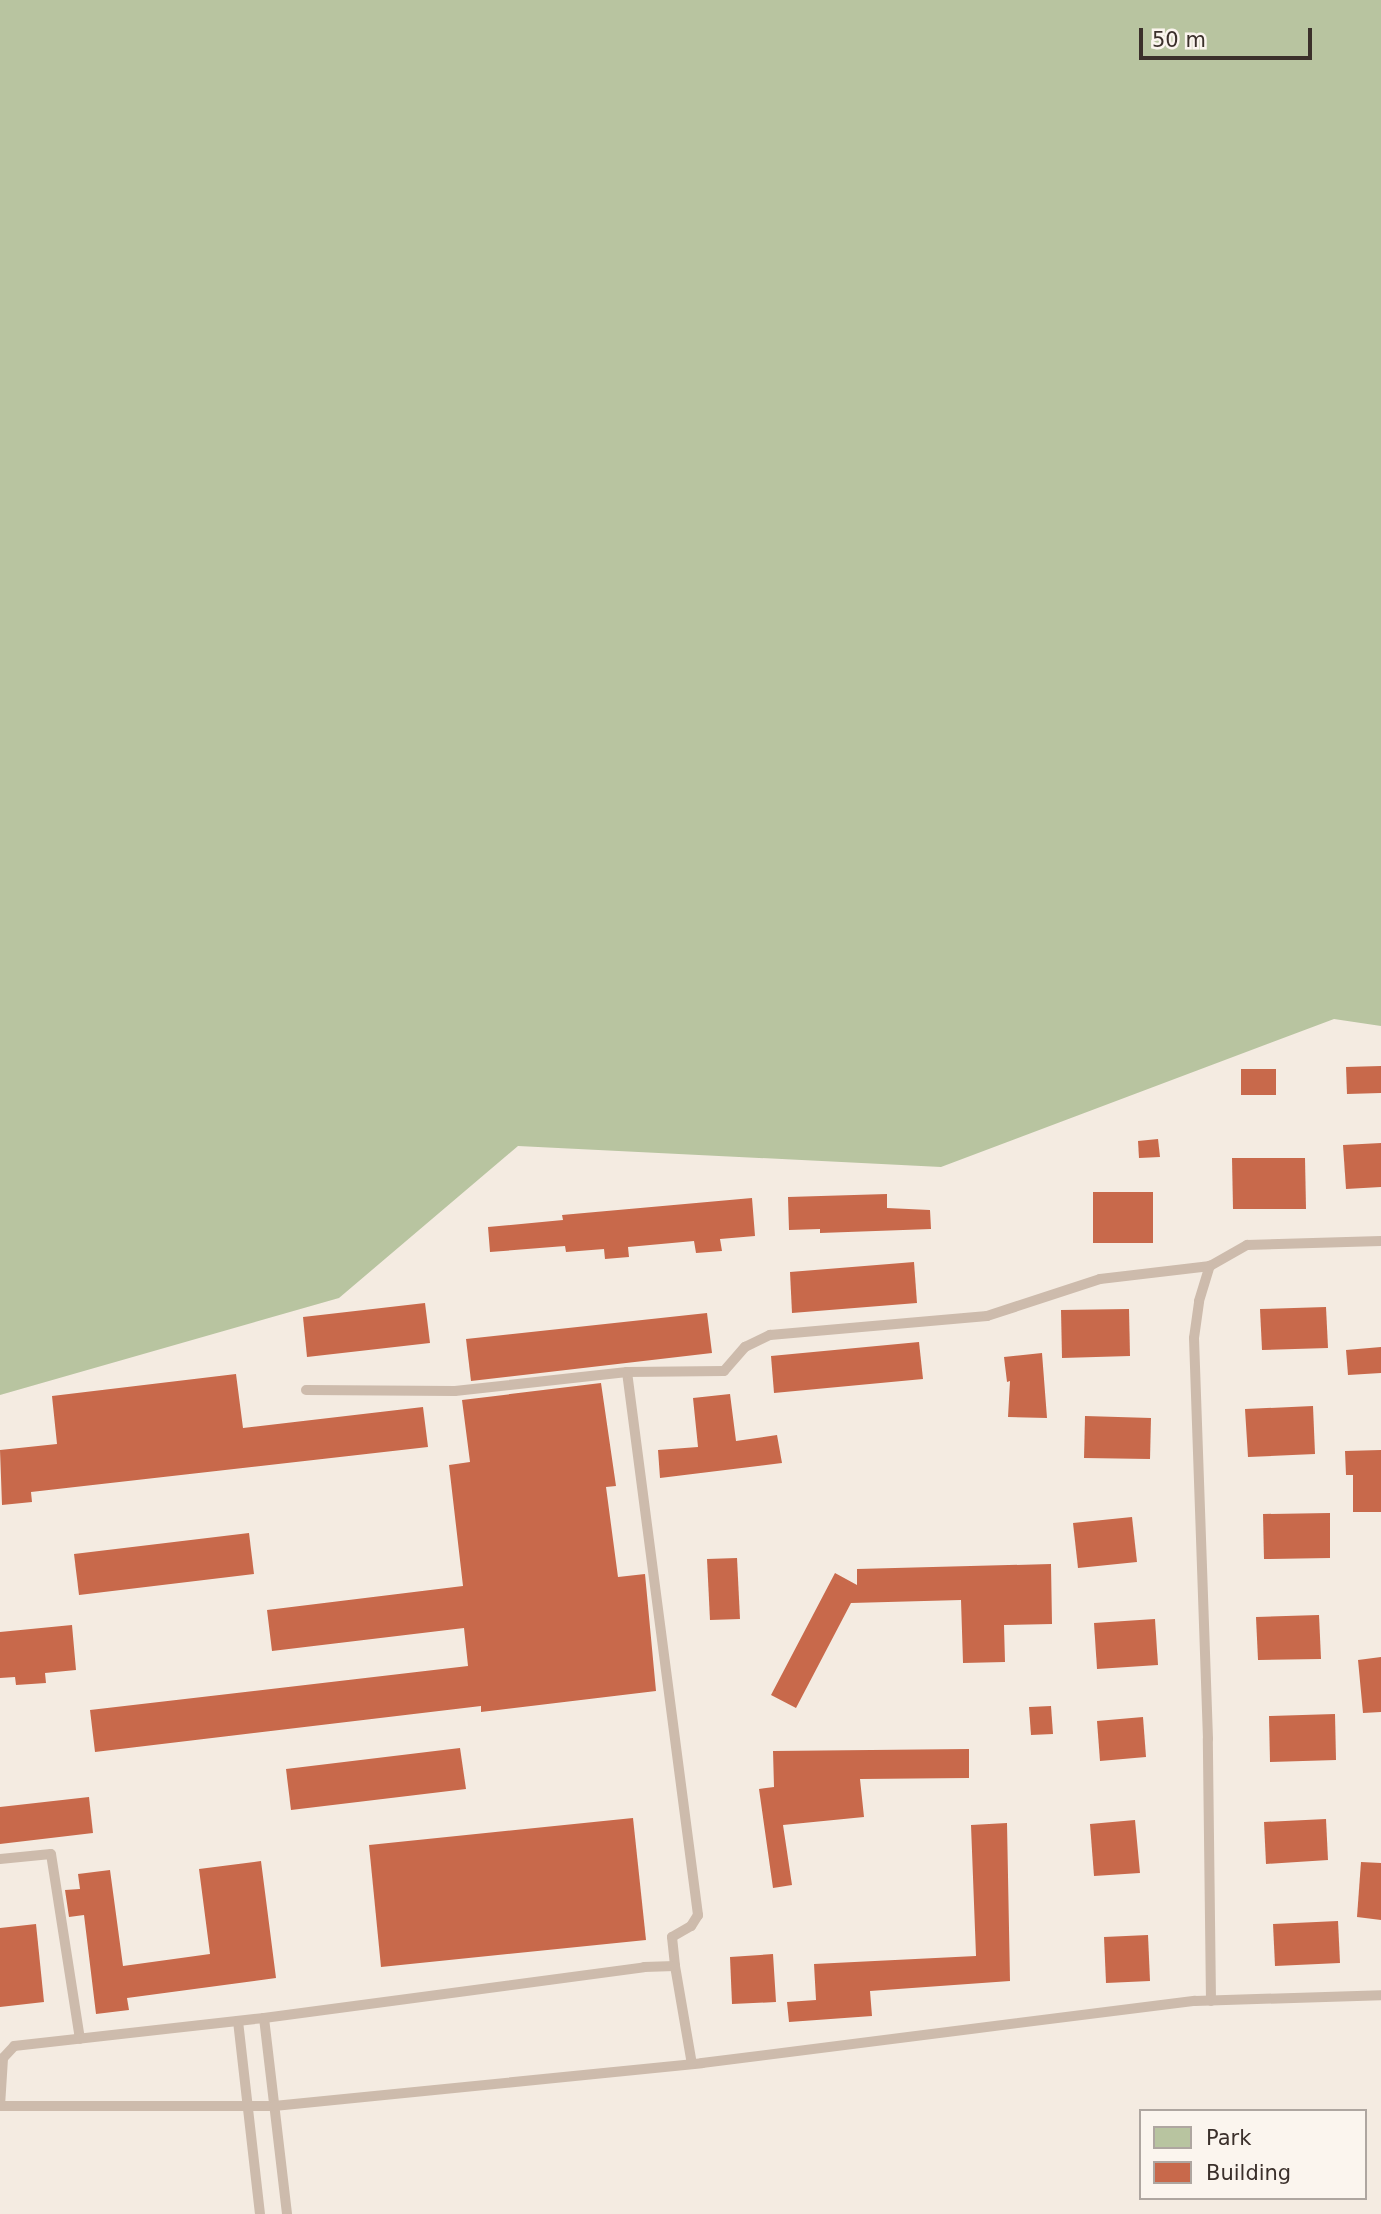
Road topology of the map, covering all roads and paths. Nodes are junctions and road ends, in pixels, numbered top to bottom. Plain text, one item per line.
1 (1381, 1241) edge
2 (1210, 1266) junction
3 (627, 1372) junction
4 (306, 1390) dead end
5 (0, 1859) edge
6 (675, 1966) junction
7 (1381, 1995) edge
8 (1211, 2001) junction
9 (264, 2018) junction
10 (238, 2021) junction
11 (80, 2039) junction
12 (692, 2064) junction
13 (0, 2106) edge
14 (274, 2106) junction
15 (247, 2107) junction
16 (260, 2214) edge
17 (287, 2214) edge

1 - 2 lane
2 - 3 lane
2 - 8 lane
3 - 4 lane
3 - 6 lane
5 - 11 lane
6 - 9 lane
6 - 12 lane
7 - 8 lane
8 - 12 lane
9 - 10 lane
9 - 14 lane
10 - 11 lane
10 - 15 lane
11 - 13 lane
12 - 14 lane
13 - 15 lane
14 - 15 lane
14 - 17 lane
15 - 16 lane

